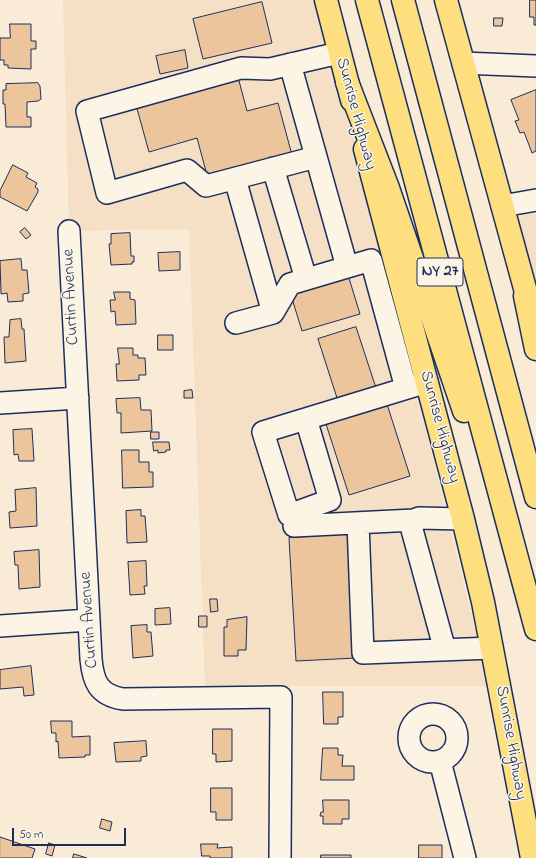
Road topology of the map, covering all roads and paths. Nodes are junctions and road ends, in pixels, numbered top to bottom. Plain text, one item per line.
1 (326, 0) edge
2 (367, 0) edge
3 (403, 0) edge
4 (446, 0) edge
5 (339, 53) junction
6 (463, 63) junction
7 (290, 64) junction
8 (536, 66) edge
9 (347, 82) junction
10 (316, 157) junction
11 (273, 168) junction
12 (235, 178) junction
13 (536, 200) edge
14 (502, 206) junction
15 (69, 231) dead end
16 (393, 254) junction
17 (372, 260) junction
18 (347, 267) junction
19 (306, 279) junction
20 (527, 283) edge
21 (273, 313) junction
22 (236, 323) dead end
23 (536, 327) edge
24 (536, 349) edge
25 (427, 382) junction
26 (406, 388) junction
27 (78, 398) junction
28 (0, 403) edge
29 (306, 419) junction
30 (536, 497) edge
31 (463, 519) junction
32 (291, 520) junction
33 (414, 520) junction
34 (358, 523) junction
35 (513, 543) junction
36 (89, 620) junction
37 (0, 626) edge
38 (536, 629) edge
39 (447, 648) junction
40 (492, 648) junction
41 (440, 761) dead end
42 (280, 858) edge
43 (464, 858) edge
44 (532, 858) edge

1 - 5 main road, Sunrise Highway
2 - 35 main road, NY 27
3 - 30 main road, NY 27
4 - 6 main road
5 - 7 street
5 - 9 main road, Sunrise Highway
6 - 8 street
6 - 14 main road
7 - 10 street
7 - 12 street
9 - 16 main road, Sunrise Highway
9 - 35 main road
10 - 11 street
10 - 18 street
11 - 12 street
11 - 19 street
12 - 21 street
13 - 14 street
14 - 20 main road
15 - 27 street, Curtin Avenue
16 - 17 street
16 - 25 main road, Sunrise Highway
17 - 18 street
17 - 26 street
18 - 19 street
19 - 21 street
20 - 23 main road
20 - 24 main road
21 - 22 street
25 - 26 street
25 - 31 main road, Sunrise Highway
26 - 29 street
27 - 28 street
27 - 36 street, Curtin Avenue
29 - 32 street
29 - 32 street
31 - 33 street
31 - 40 main road, Sunrise Highway
32 - 34 street
33 - 34 street
33 - 39 street
34 - 39 street
35 - 38 main road, NY 27
36 - 37 street
36 - 42 street, Curtin Avenue
39 - 40 street
40 - 44 main road, Sunrise Highway
41 - 43 street

